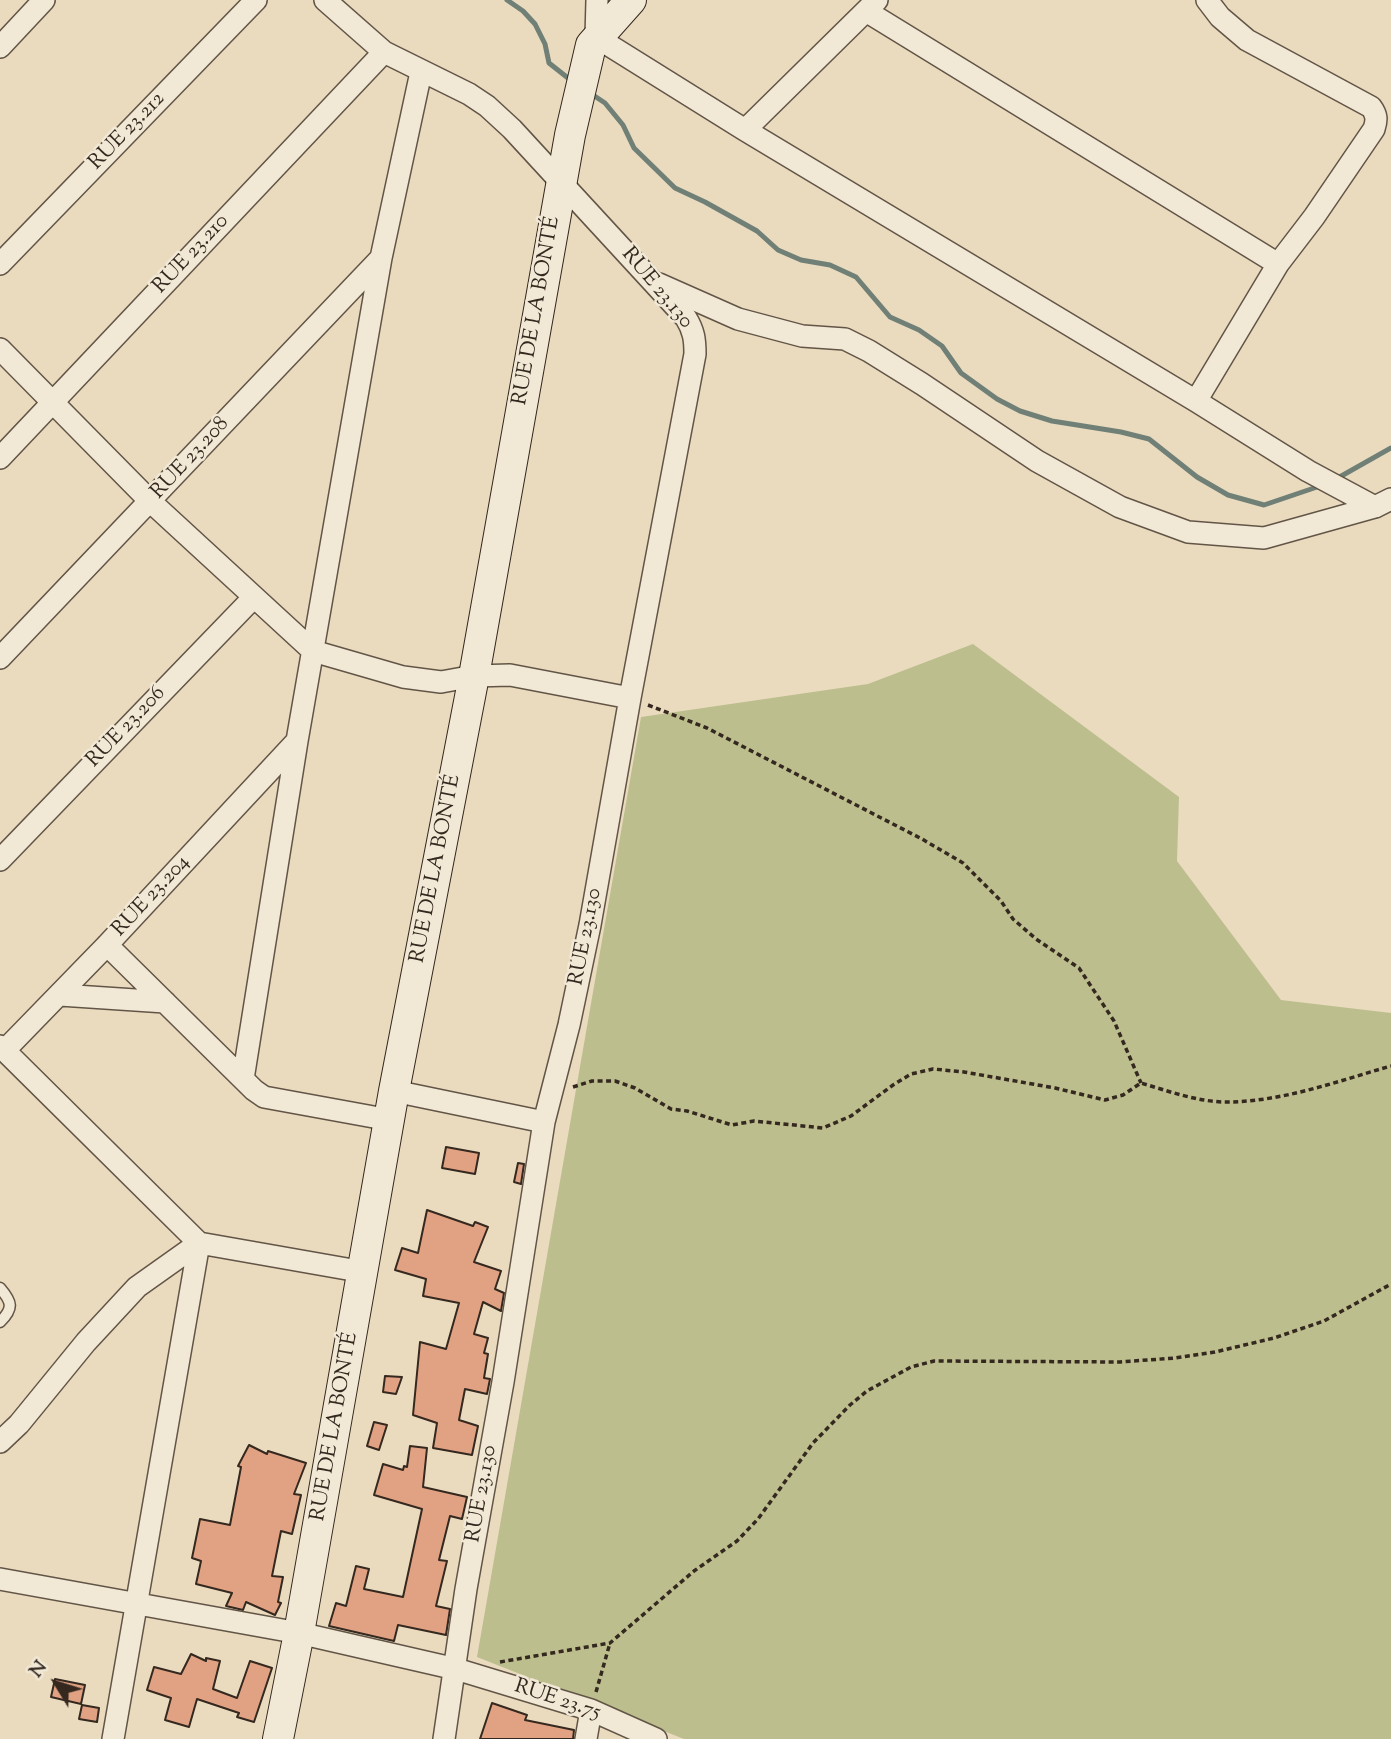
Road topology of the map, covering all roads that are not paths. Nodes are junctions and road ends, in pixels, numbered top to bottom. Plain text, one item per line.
1 (44, 0) edge
2 (256, 0) edge
3 (325, 0) edge
4 (597, 0) edge
5 (631, 0) edge
6 (1207, 0) edge
7 (871, 6) edge
8 (592, 45) junction
9 (0, 47) edge
10 (384, 52) junction
11 (421, 72) junction
12 (745, 130) junction
13 (561, 182) junction
14 (381, 258) junction
15 (0, 264) edge
16 (1278, 264) junction
17 (651, 280) junction
18 (0, 349) edge
19 (53, 401) junction
20 (1196, 401) junction
21 (0, 458) edge
22 (151, 502) junction
23 (1374, 502) edge
24 (254, 597) junction
25 (313, 651) junction
26 (0, 658) edge
27 (474, 676) junction
28 (630, 698) junction
29 (297, 741) junction
30 (0, 860) edge
31 (107, 945) junction
32 (60, 995) junction
33 (165, 1002) junction
34 (2, 1050) edge
35 (243, 1079) junction
36 (394, 1091) junction
37 (390, 1120) junction
38 (544, 1122) junction
39 (199, 1243) junction
40 (364, 1272) junction
41 (0, 1288) edge
42 (0, 1322) edge
43 (0, 1442) edge
44 (0, 1579) edge
45 (137, 1605) junction
46 (299, 1633) junction
47 (456, 1669) junction
48 (591, 1710) junction
49 (113, 1739) edge
50 (278, 1739) edge
51 (444, 1739) edge
52 (586, 1739) edge
53 (656, 1739) edge

1 - 9 street
2 - 15 street, RUE 23.212
3 - 10 street, RUE 23.130
4 - 8 street, RUE DE LA BONTÉ
5 - 8 street
6 - 16 street
7 - 12 street
7 - 16 street
8 - 12 street
8 - 13 street, RUE DE LA BONTÉ
10 - 11 street, RUE 23.130
10 - 19 street, RUE 23.210
11 - 13 street, RUE 23.130
11 - 14 street
12 - 20 street
13 - 17 street, RUE 23.130
13 - 27 street, RUE DE LA BONTÉ
14 - 22 street, RUE 23.208
14 - 25 street
16 - 20 street
17 - 23 street
17 - 28 street, RUE 23.130
18 - 19 street
19 - 21 street, RUE 23.210
19 - 22 street
20 - 23 street
22 - 24 street
22 - 26 street, RUE 23.208
24 - 25 street
24 - 30 street, RUE 23.206
25 - 27 street
25 - 29 street
27 - 28 street
27 - 36 street, RUE DE LA BONTÉ
28 - 38 street, RUE 23.130
29 - 31 street, RUE 23.204
29 - 35 street
31 - 32 street, RUE 23.204
31 - 33 street
32 - 33 street
32 - 34 street, RUE 23.204
33 - 35 street
34 - 39 street
35 - 37 street
36 - 37 street, RUE DE LA BONTÉ
36 - 38 street
37 - 40 street, RUE DE LA BONTÉ
38 - 47 street, RUE 23.130
39 - 40 street
39 - 43 street
39 - 45 street
40 - 46 street, RUE DE LA BONTÉ
41 - 42 lane
44 - 45 street, RUE 23.75
45 - 46 street, RUE 23.75
45 - 49 street
46 - 47 street, RUE 23.75
46 - 50 street, RUE DE LA BONTÉ
47 - 48 street, RUE 23.75
47 - 51 street, RUE 23.130
48 - 52 street
48 - 53 street, RUE 23.75

